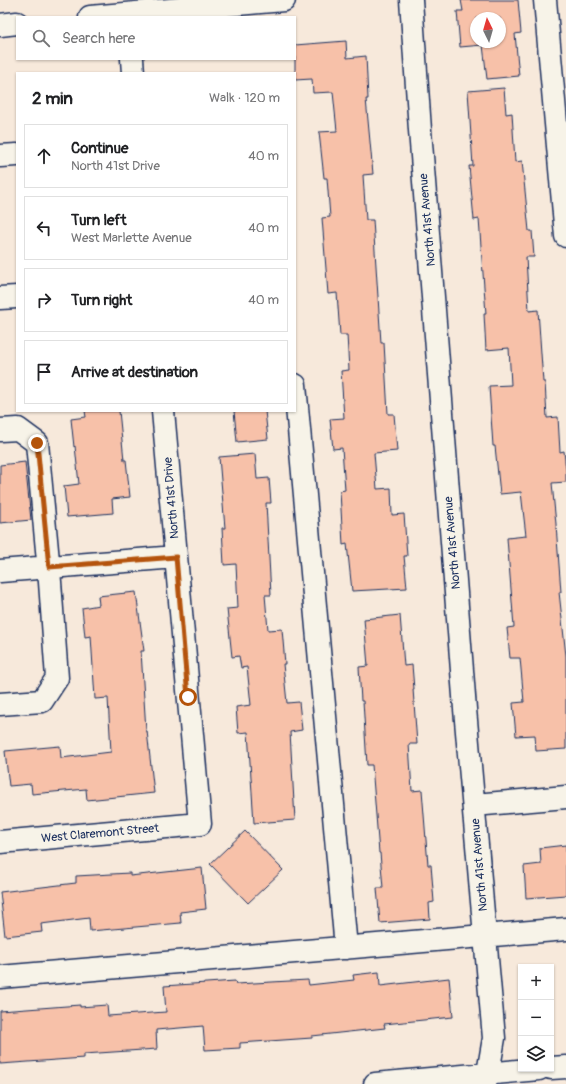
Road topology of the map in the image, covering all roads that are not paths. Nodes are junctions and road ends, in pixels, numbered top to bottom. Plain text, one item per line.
1 (284, 0) edge
2 (411, 0) edge
3 (545, 0) edge
4 (128, 15) edge
5 (109, 16) edge
6 (16, 23) edge
7 (0, 25) edge
8 (132, 60) edge
9 (133, 72) edge
10 (16, 154) edge
11 (0, 156) edge
12 (566, 236) edge
13 (16, 296) edge
14 (0, 298) edge
15 (296, 396) edge
16 (163, 412) edge
17 (0, 430) edge
18 (176, 557) junction
19 (49, 567) junction
20 (0, 571) edge
21 (0, 704) edge
22 (566, 797) edge
23 (474, 805) junction
24 (200, 824) joint
25 (0, 842) edge
26 (566, 929) edge
27 (486, 935) junction
28 (346, 948) junction
29 (0, 977) edge
30 (566, 1067) edge
31 (554, 1068) edge
32 (523, 1072) edge
33 (487, 1079) edge
34 (375, 1084) edge

1 - 4 street
2 - 23 street, North 41st Avenue
3 - 12 street
4 - 5 street
6 - 7 street
8 - 9 street
10 - 11 street
13 - 14 street
15 - 28 street
16 - 18 street, North 41st Drive
17 - 19 street
18 - 19 street
18 - 24 street, North 41st Drive
19 - 20 street
19 - 21 street
22 - 23 street
23 - 27 street, North 41st Avenue
24 - 25 street, West Claremont Street
26 - 27 street
27 - 28 street
27 - 33 street, North 41st Avenue
28 - 29 street
30 - 31 street
32 - 33 street
33 - 34 street

